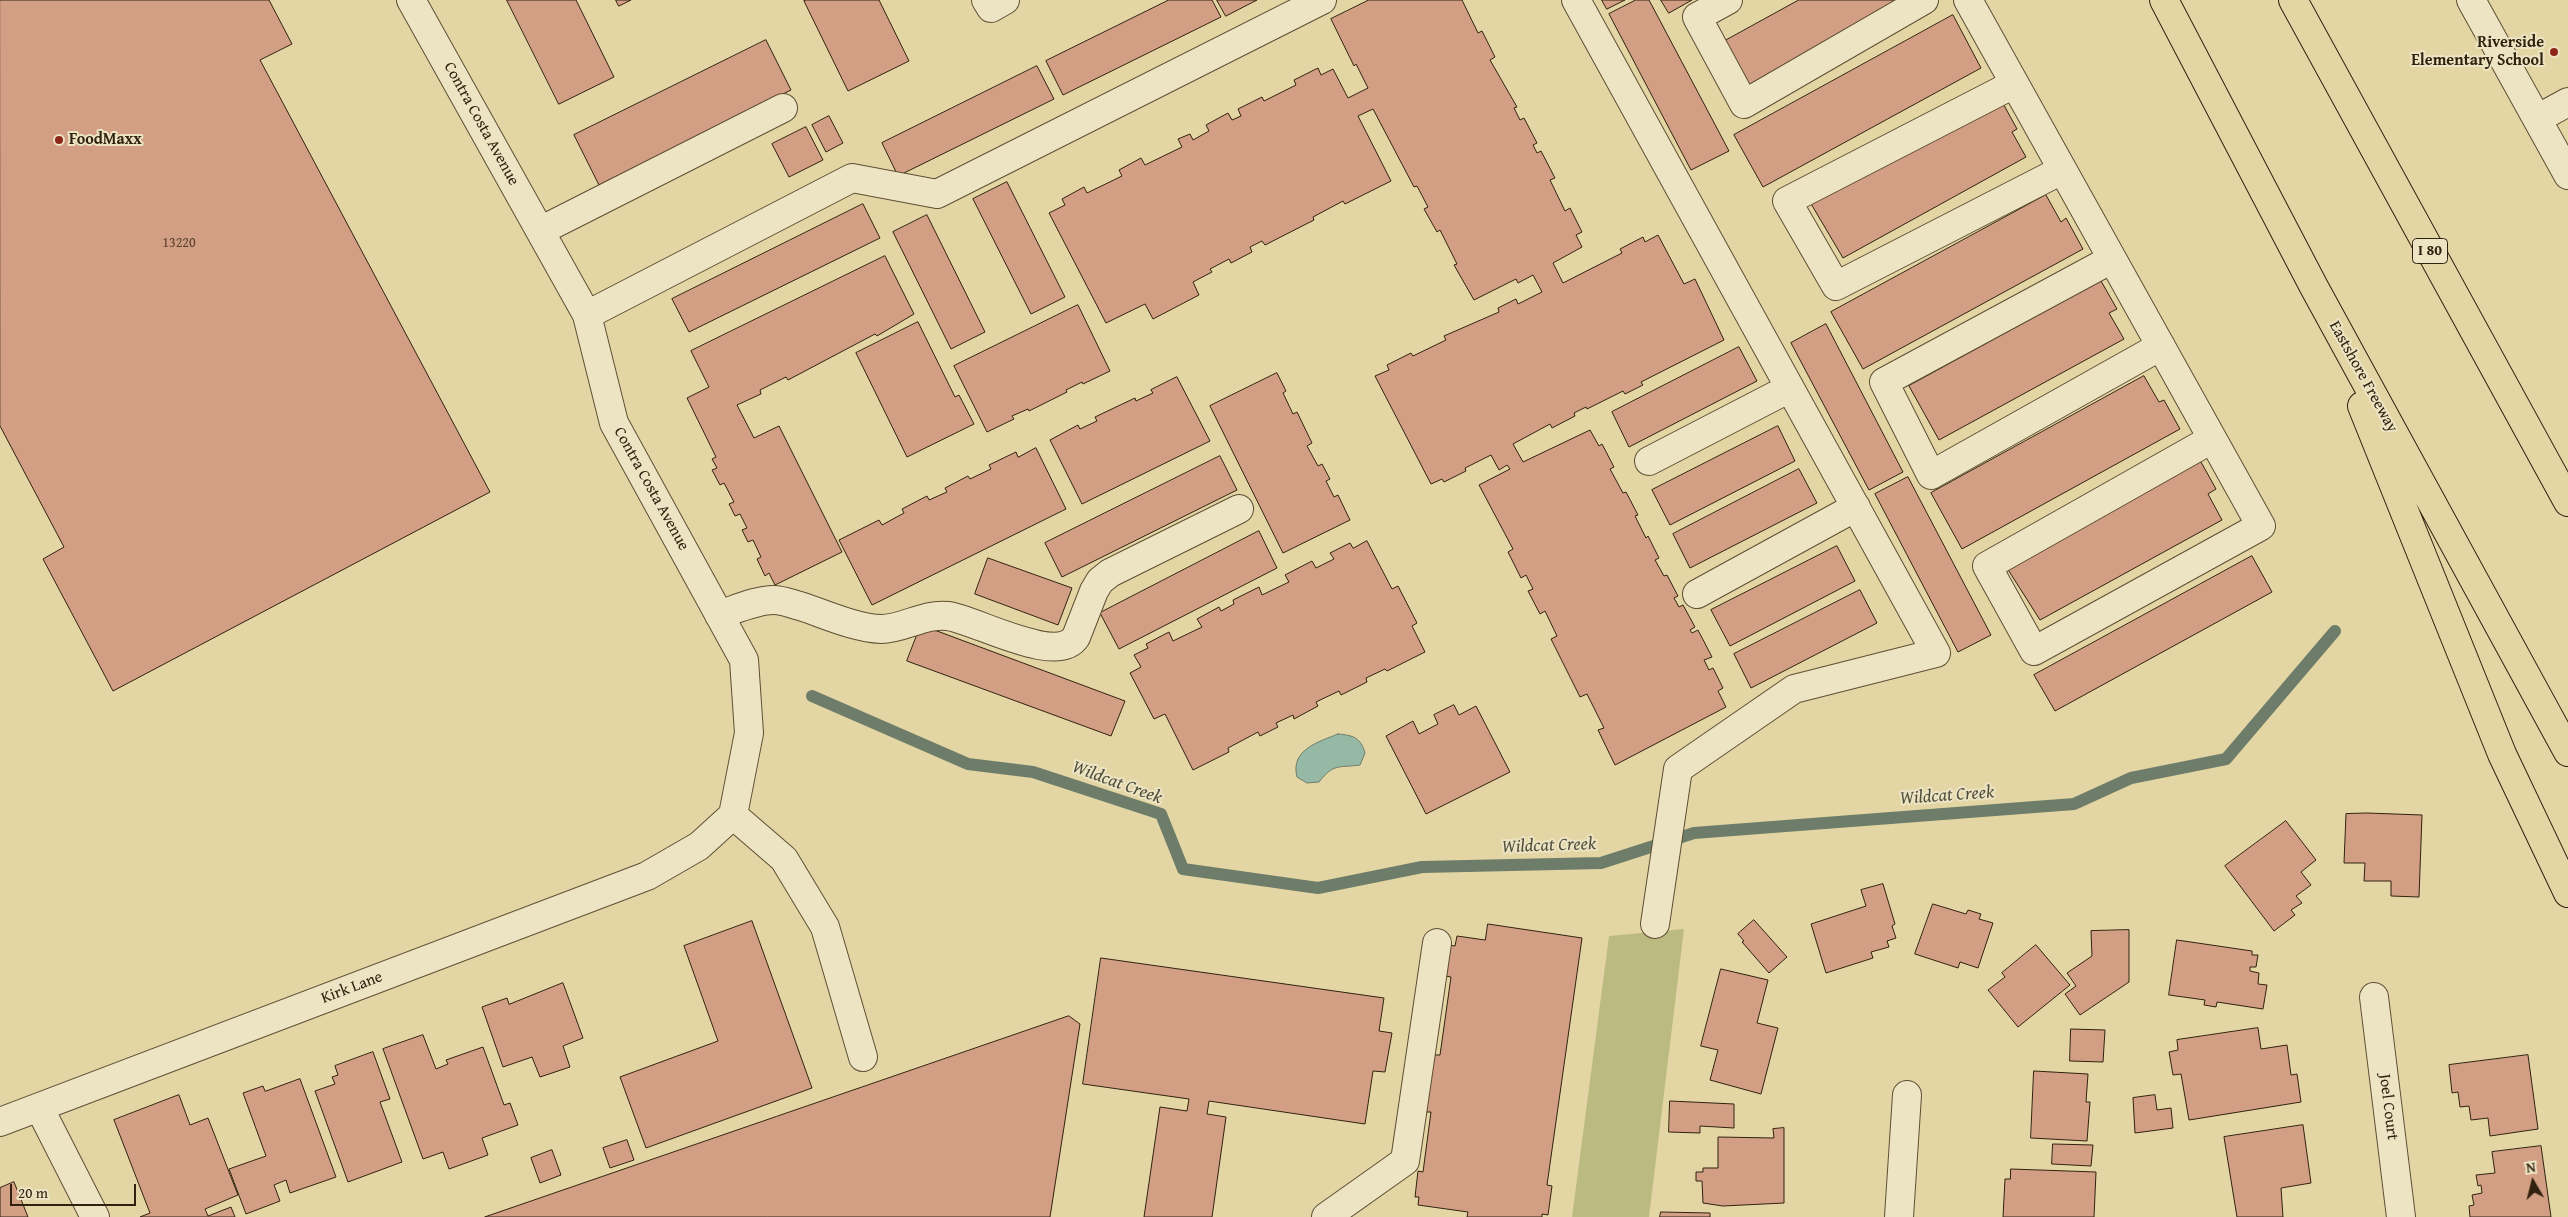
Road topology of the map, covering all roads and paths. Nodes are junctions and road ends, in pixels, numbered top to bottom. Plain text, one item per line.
1 (411, 0) edge
2 (986, 0) edge
3 (1005, 0) edge
4 (1322, 0) edge
5 (1576, 0) edge
6 (1728, 0) edge
7 (1924, 0) edge
8 (1968, 0) edge
9 (2164, 0) edge
10 (2293, 0) edge
11 (2471, 0) edge
12 (2014, 84) junction
13 (2568, 102) edge
14 (783, 108) dead end
15 (2537, 119) junction
16 (2062, 170) junction
17 (2568, 175) edge
18 (540, 231) junction
19 (2112, 259) junction
20 (2314, 287) junction
21 (587, 315) junction
22 (2161, 346) junction
23 (1790, 388) junction
24 (2212, 439) junction
25 (1649, 461) dead end
26 (2568, 502) edge
27 (1856, 507) junction
28 (1239, 508) dead end
29 (1696, 594) dead end
30 (719, 615) junction
31 (2568, 752) edge
32 (733, 815) junction
33 (2568, 893) edge
34 (1655, 924) dead end
35 (1437, 943) dead end
36 (2374, 997) dead end
37 (863, 1057) dead end
38 (1907, 1095) dead end
39 (38, 1107) junction
40 (0, 1122) edge
41 (1319, 1214) edge
42 (95, 1217) edge
43 (1899, 1217) edge
44 (2401, 1217) edge

1 - 18 street, Contra Costa Avenue
2 - 3 street
4 - 21 street
5 - 23 street
6 - 7 street
8 - 12 street
9 - 20 highway, Eastshore Freeway
10 - 26 highway, I 80
11 - 15 street
12 - 16 street
12 - 16 street
13 - 15 street
14 - 18 street
15 - 17 street
16 - 19 street
18 - 21 street, Contra Costa Avenue
19 - 22 street
19 - 22 street
20 - 31 highway, Eastshore Freeway
20 - 33 highway
21 - 30 street, Contra Costa Avenue
22 - 24 street
23 - 25 street
23 - 27 street
24 - 24 street
27 - 29 street
27 - 34 street
28 - 30 street
30 - 32 street, Contra Costa Avenue
32 - 37 street
32 - 39 street, Kirk Lane
35 - 41 street
36 - 44 street, Joel Court
38 - 43 street
39 - 40 street, Kirk Lane
39 - 42 street

